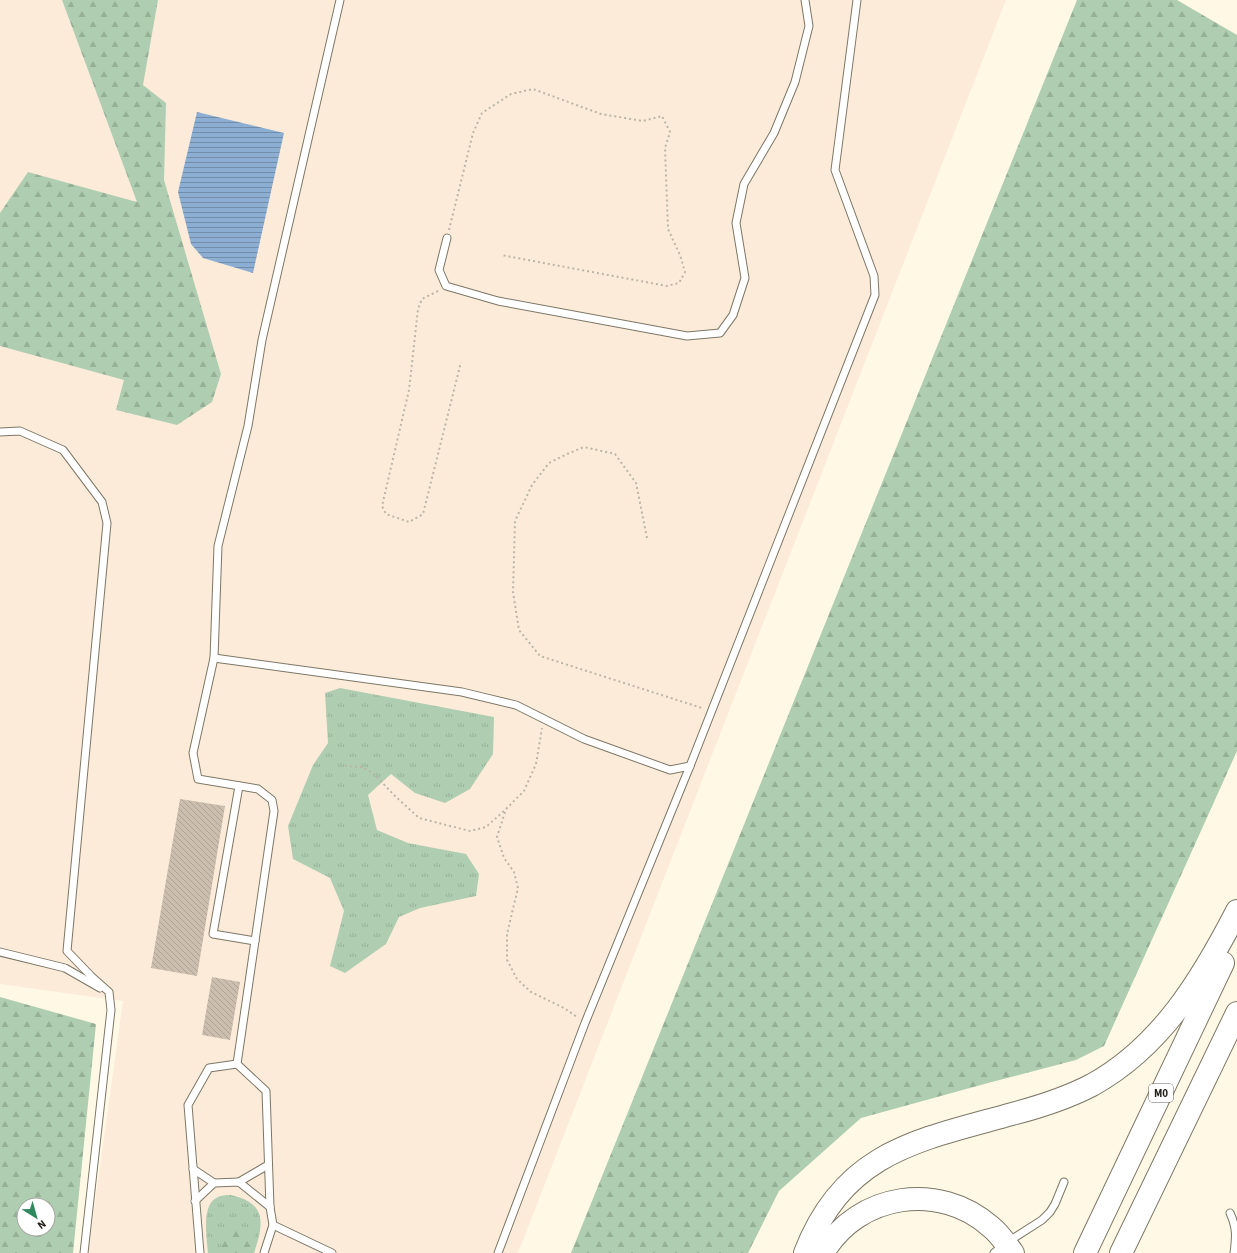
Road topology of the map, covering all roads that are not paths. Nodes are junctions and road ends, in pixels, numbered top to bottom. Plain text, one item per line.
1 (340, 0) edge
2 (805, 0) edge
3 (857, 0) edge
4 (447, 238) road end
5 (0, 432) edge
6 (214, 658) junction
7 (690, 766) junction
8 (239, 786) junction
9 (1237, 911) edge
10 (1237, 933) edge
11 (255, 941) junction
12 (0, 952) edge
13 (109, 993) junction
14 (1237, 1013) edge
15 (237, 1064) junction
16 (268, 1165) junction
17 (193, 1169) junction
18 (239, 1182) junction
19 (1064, 1182) dead end
20 (214, 1183) junction
21 (195, 1201) junction
22 (270, 1207) junction
23 (1230, 1213) dead end
24 (273, 1225) junction
25 (1004, 1250) edge
26 (84, 1253) edge
27 (200, 1253) edge
28 (264, 1253) edge
29 (332, 1253) edge
30 (498, 1253) edge
31 (805, 1253) edge
32 (823, 1253) edge
33 (1085, 1253) edge
34 (1121, 1253) edge
35 (1234, 1253) edge

1 - 6 lane
2 - 4 lane
3 - 7 lane
5 - 13 lane
6 - 7 lane
6 - 8 lane
7 - 30 lane
8 - 11 lane
8 - 11 lane
9 - 31 highway
10 - 33 highway, M0
11 - 15 lane
12 - 13 lane
13 - 26 lane
14 - 34 highway
15 - 16 lane
15 - 17 lane
16 - 18 lane
16 - 22 lane
17 - 20 lane
17 - 21 lane
18 - 20 lane
18 - 22 lane
19 - 25 lane
20 - 21 lane
21 - 27 lane
22 - 24 lane
23 - 35 lane
24 - 28 lane
24 - 29 lane
25 - 32 highway

